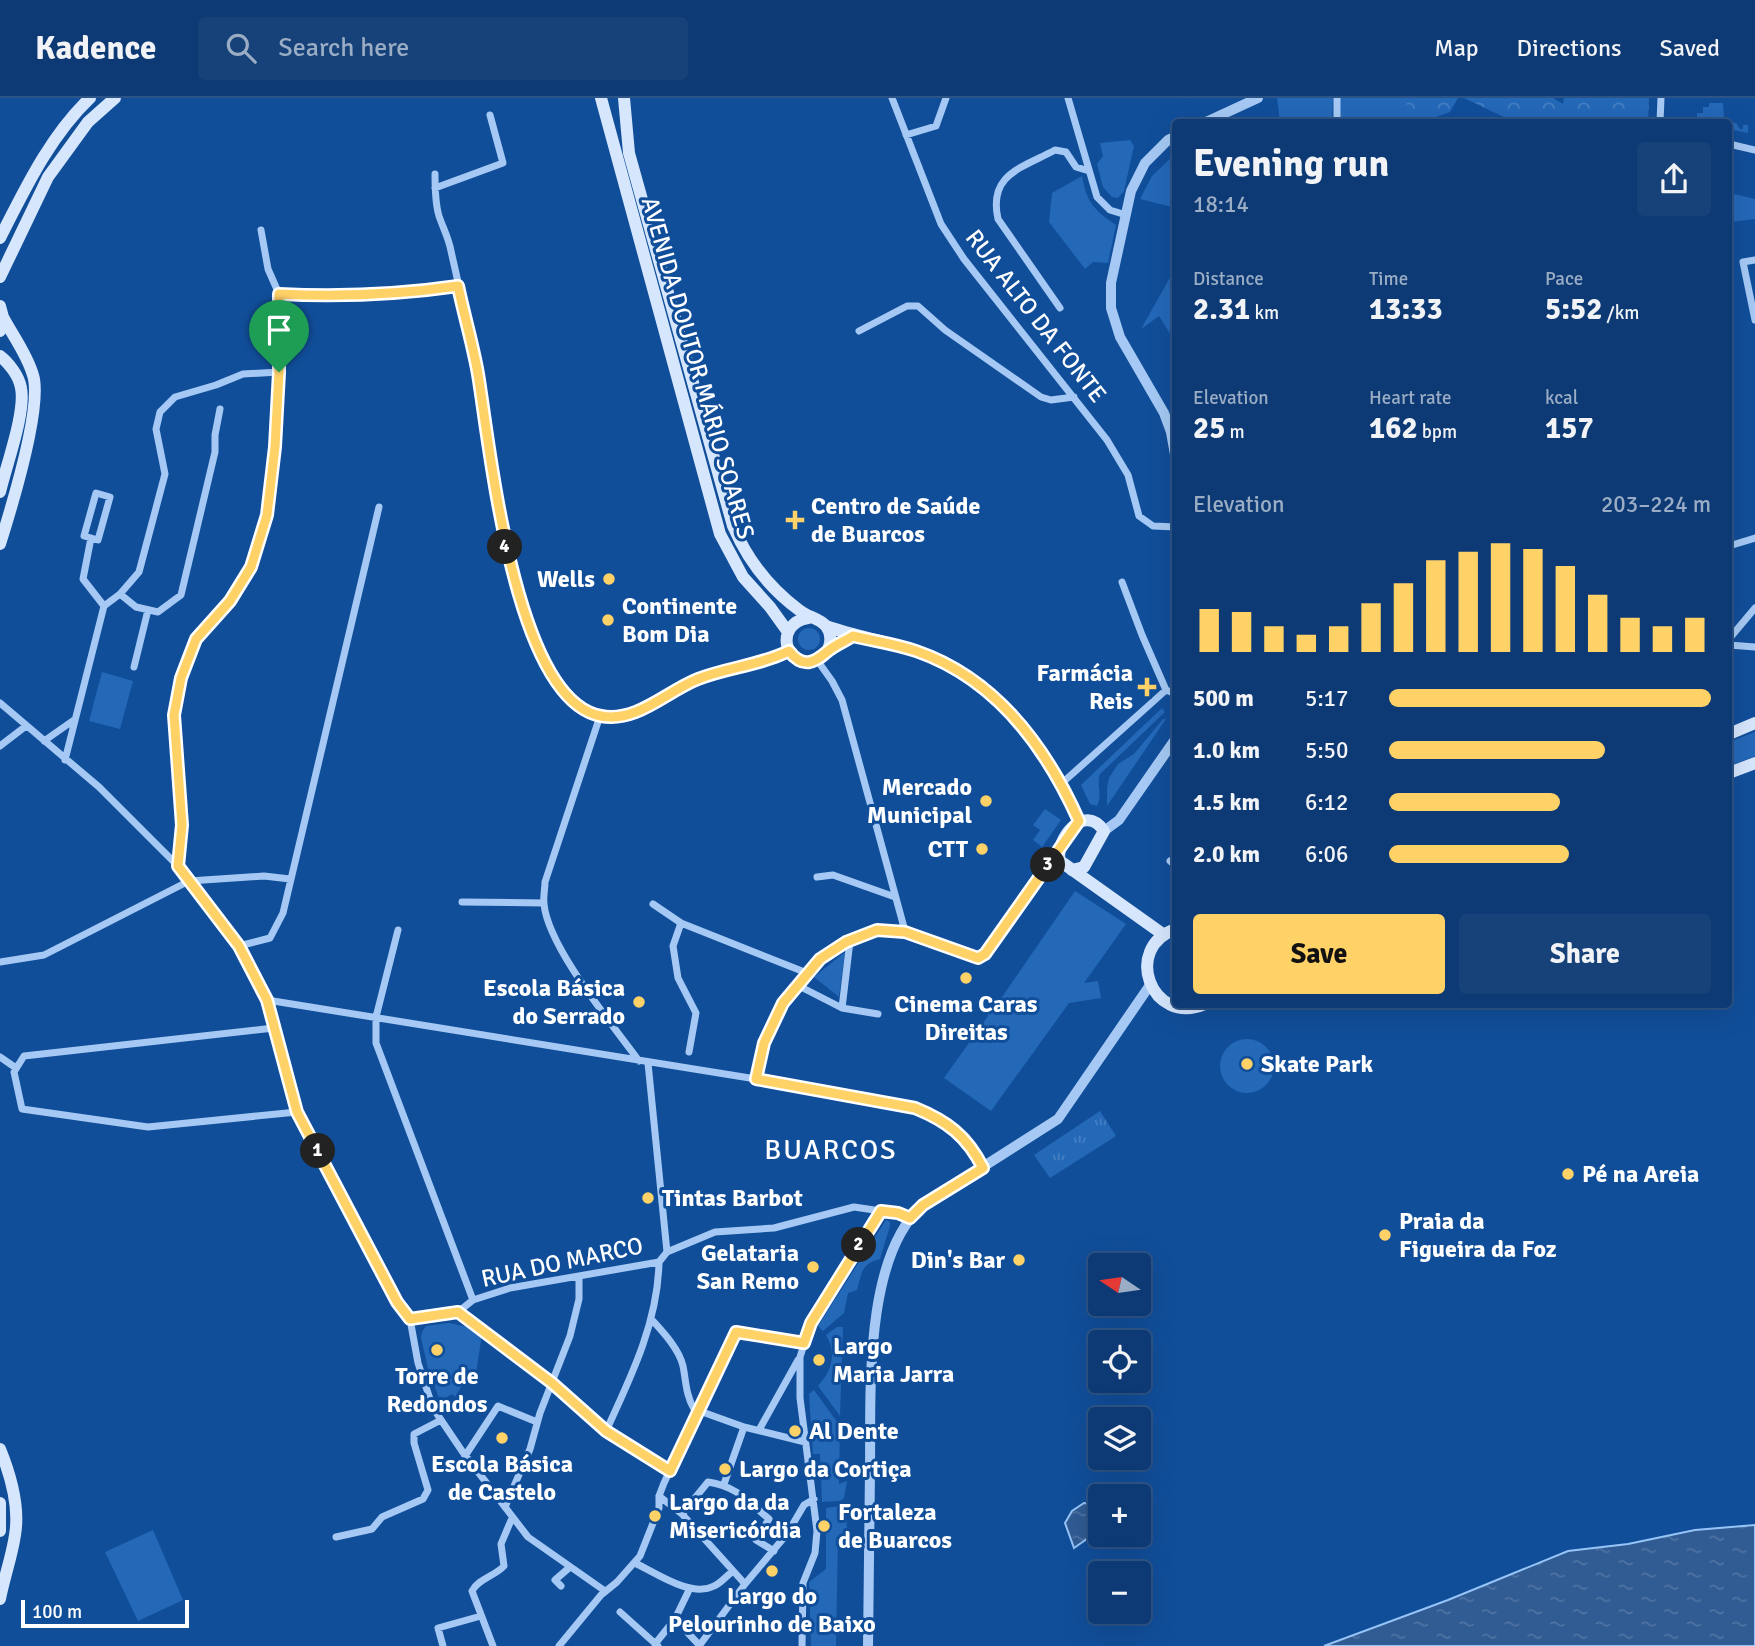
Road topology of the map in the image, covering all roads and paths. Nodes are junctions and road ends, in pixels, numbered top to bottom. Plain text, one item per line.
1 (90, 98) edge
2 (114, 98) edge
3 (601, 98) edge
4 (624, 98) edge
5 (892, 98) edge
6 (946, 98) edge
7 (1068, 98) edge
8 (1258, 98) edge
9 (1337, 98) edge
10 (1661, 98) edge
11 (489, 115) dead end
12 (1212, 119) edge
13 (1337, 119) edge
14 (1660, 119) edge
15 (906, 135) junction
16 (1172, 138) edge
17 (1732, 145) edge
18 (1755, 150) edge
19 (1089, 171) junction
20 (435, 174) dead end
21 (435, 188) junction
22 (1126, 215) junction
23 (261, 230) dead end
24 (0, 238) edge
25 (1755, 260) edge
26 (0, 277) edge
27 (458, 286) junction
28 (279, 294) junction
29 (1753, 295) edge
30 (1060, 308) dead end
31 (1, 312) edge
32 (1755, 320) edge
33 (0, 331) edge
34 (859, 331) dead end
35 (0, 356) edge
36 (279, 372) junction
37 (1074, 397) junction
38 (220, 409) dead end
39 (1172, 438) edge
40 (0, 492) edge
41 (379, 508) dead end
42 (1172, 527) edge
43 (91, 538) junction
44 (1755, 538) edge
45 (0, 544) edge
46 (1732, 545) edge
47 (1122, 582) dead end
48 (120, 594) junction
49 (104, 606) junction
50 (1755, 608) edge
51 (148, 610) junction
52 (808, 618) junction
53 (826, 626) junction
54 (788, 632) junction
55 (1732, 635) edge
56 (853, 636) junction
57 (1732, 645) edge
58 (1755, 647) edge
59 (789, 651) junction
60 (822, 656) junction
61 (134, 667) dead end
62 (1166, 690) junction
63 (1172, 692) edge
64 (0, 703) edge
65 (600, 716) junction
66 (75, 719) junction
67 (1755, 723) edge
68 (26, 726) junction
69 (1732, 733) edge
70 (44, 741) junction
71 (1172, 744) edge
72 (0, 746) edge
73 (65, 760) junction
74 (1755, 763) edge
75 (1732, 772) edge
76 (1061, 784) junction
77 (1079, 821) junction
78 (1104, 831) junction
79 (1058, 852) junction
80 (1090, 858) junction
81 (178, 866) junction
82 (1072, 870) junction
83 (817, 877) dead end
84 (290, 879) junction
85 (189, 881) junction
86 (1097, 887) junction
87 (895, 897) junction
88 (462, 902) dead end
89 (544, 903) junction
90 (653, 904) dead end
91 (681, 923) junction
92 (398, 930) dead end
93 (905, 932) junction
94 (1170, 932) edge
95 (849, 941) junction
96 (239, 946) junction
97 (0, 962) edge
98 (807, 973) junction
99 (797, 985) junction
100 (1150, 985) junction
101 (267, 1000) junction
102 (1172, 1006) edge
103 (842, 1008) junction
104 (878, 1014) dead end
105 (376, 1017) junction
106 (274, 1028) junction
107 (689, 1052) dead end
108 (0, 1057) edge
109 (639, 1061) junction
110 (648, 1063) junction
111 (16, 1068) junction
112 (756, 1079) junction
113 (297, 1112) junction
114 (983, 1168) junction
115 (881, 1211) junction
116 (910, 1218) junction
117 (667, 1252) junction
118 (659, 1262) junction
119 (579, 1276) junction
120 (473, 1300) junction
121 (458, 1312) junction
122 (410, 1319) junction
123 (652, 1320) junction
124 (804, 1343) junction
125 (800, 1357) junction
126 (552, 1383) junction
127 (699, 1411) junction
128 (441, 1420) junction
129 (537, 1422) junction
130 (744, 1427) junction
131 (759, 1430) junction
132 (606, 1431) junction
133 (805, 1442) junction
134 (0, 1449) edge
135 (466, 1456) junction
136 (670, 1471) junction
137 (724, 1484) junction
138 (659, 1496) junction
139 (814, 1499) junction
140 (0, 1503) edge
141 (505, 1507) junction
142 (682, 1514) junction
143 (512, 1518) junction
144 (0, 1531) edge
145 (336, 1537) dead end
146 (774, 1551) junction
147 (635, 1563) junction
148 (570, 1567) junction
149 (732, 1572) junction
150 (745, 1584) junction
151 (561, 1586) dead end
152 (690, 1588) junction
153 (605, 1591) junction
154 (0, 1599) edge
155 (620, 1612) dead end
156 (481, 1616) junction
157 (675, 1619) junction
158 (657, 1645) edge
159 (443, 1646) edge
160 (493, 1646) edge
161 (559, 1646) edge
162 (699, 1646) edge
163 (802, 1646) edge
164 (868, 1646) edge

1 - 24 main road
2 - 26 main road
3 - 54 main road, AVENIDA DOUTOR MÁRIO SOARES
4 - 52 main road, AVENIDA DOUTOR MÁRIO SOARES
5 - 15 street, RUA ALTO DA FONTE
6 - 15 street
7 - 19 street
8 - 12 street
9 - 13 street
10 - 14 street
11 - 21 street
15 - 37 street, RUA ALTO DA FONTE
16 - 22 street
17 - 18 street
19 - 22 street
19 - 30 street
20 - 21 street
21 - 27 street
22 - 39 street
23 - 28 street
25 - 29 street
27 - 28 street
27 - 65 street
28 - 36 street
29 - 32 street
31 - 33 main road
31 - 45 main road
34 - 37 street
35 - 40 main road
36 - 48 street
36 - 81 street
37 - 42 street, RUA ALTO DA FONTE
38 - 51 street
41 - 84 street
43 - 43 street
43 - 49 street
44 - 46 street
47 - 62 street
48 - 49 street
48 - 51 street
49 - 66 street
50 - 55 street
51 - 61 street
52 - 53 main road
52 - 54 main road
53 - 56 main road
53 - 60 main road
54 - 59 main road
56 - 60 main road
56 - 76 main road
57 - 58 street
59 - 60 main road
59 - 65 street
60 - 87 street
62 - 63 street
62 - 76 street
64 - 68 street
65 - 89 street
66 - 70 street
66 - 73 street
67 - 69 main road
68 - 70 street
68 - 72 street
70 - 73 street
71 - 78 street
73 - 81 street
74 - 75 main road
76 - 77 main road
77 - 78 main road
77 - 79 main road
78 - 80 main road
79 - 82 main road
79 - 93 street
80 - 82 main road
80 - 86 main road
81 - 85 street
82 - 86 main road
83 - 87 street
84 - 85 street
84 - 96 street
85 - 96 street
85 - 97 street
86 - 94 main road
87 - 93 street
88 - 89 street
89 - 109 street
90 - 91 street
91 - 98 street
91 - 107 street
92 - 105 street
93 - 95 street
94 - 100 main road
95 - 98 street
95 - 103 street
96 - 101 street
98 - 99 street
99 - 103 street
99 - 112 street
100 - 102 main road
100 - 114 street
101 - 105 street
101 - 106 street
103 - 104 street
105 - 109 street
105 - 120 street
106 - 111 street
106 - 113 street
108 - 111 street
109 - 110 street
110 - 112 street
110 - 117 street
111 - 113 street
112 - 114 street
113 - 122 street
114 - 116 street
115 - 116 street
115 - 117 street
115 - 124 street
116 - 164 street
117 - 118 street
118 - 119 street, RUA DO MARCO
118 - 123 street
119 - 120 street, RUA DO MARCO
119 - 126 street
120 - 121 street
121 - 122 street
121 - 126 street
122 - 128 street
123 - 127 street
123 - 132 street
124 - 125 street
124 - 127 street
125 - 131 street
125 - 133 street
126 - 129 street
126 - 132 street
127 - 130 street
127 - 136 street
128 - 135 street
128 - 145 street
129 - 135 street
129 - 141 street
130 - 131 street
130 - 137 street
131 - 133 street
132 - 136 street
133 - 139 street
134 - 154 main road
135 - 141 street
136 - 138 street
137 - 142 street
137 - 146 street
138 - 142 street
138 - 147 street
139 - 146 street
139 - 163 street
140 - 144 main road
141 - 143 street
142 - 149 street
143 - 148 street
143 - 156 street
146 - 150 street
147 - 152 street
147 - 153 street
148 - 151 street
148 - 153 street
149 - 150 street
149 - 152 street
150 - 162 street
152 - 157 street
153 - 161 street
155 - 158 street
156 - 159 street
156 - 160 street
157 - 158 street
157 - 162 street

